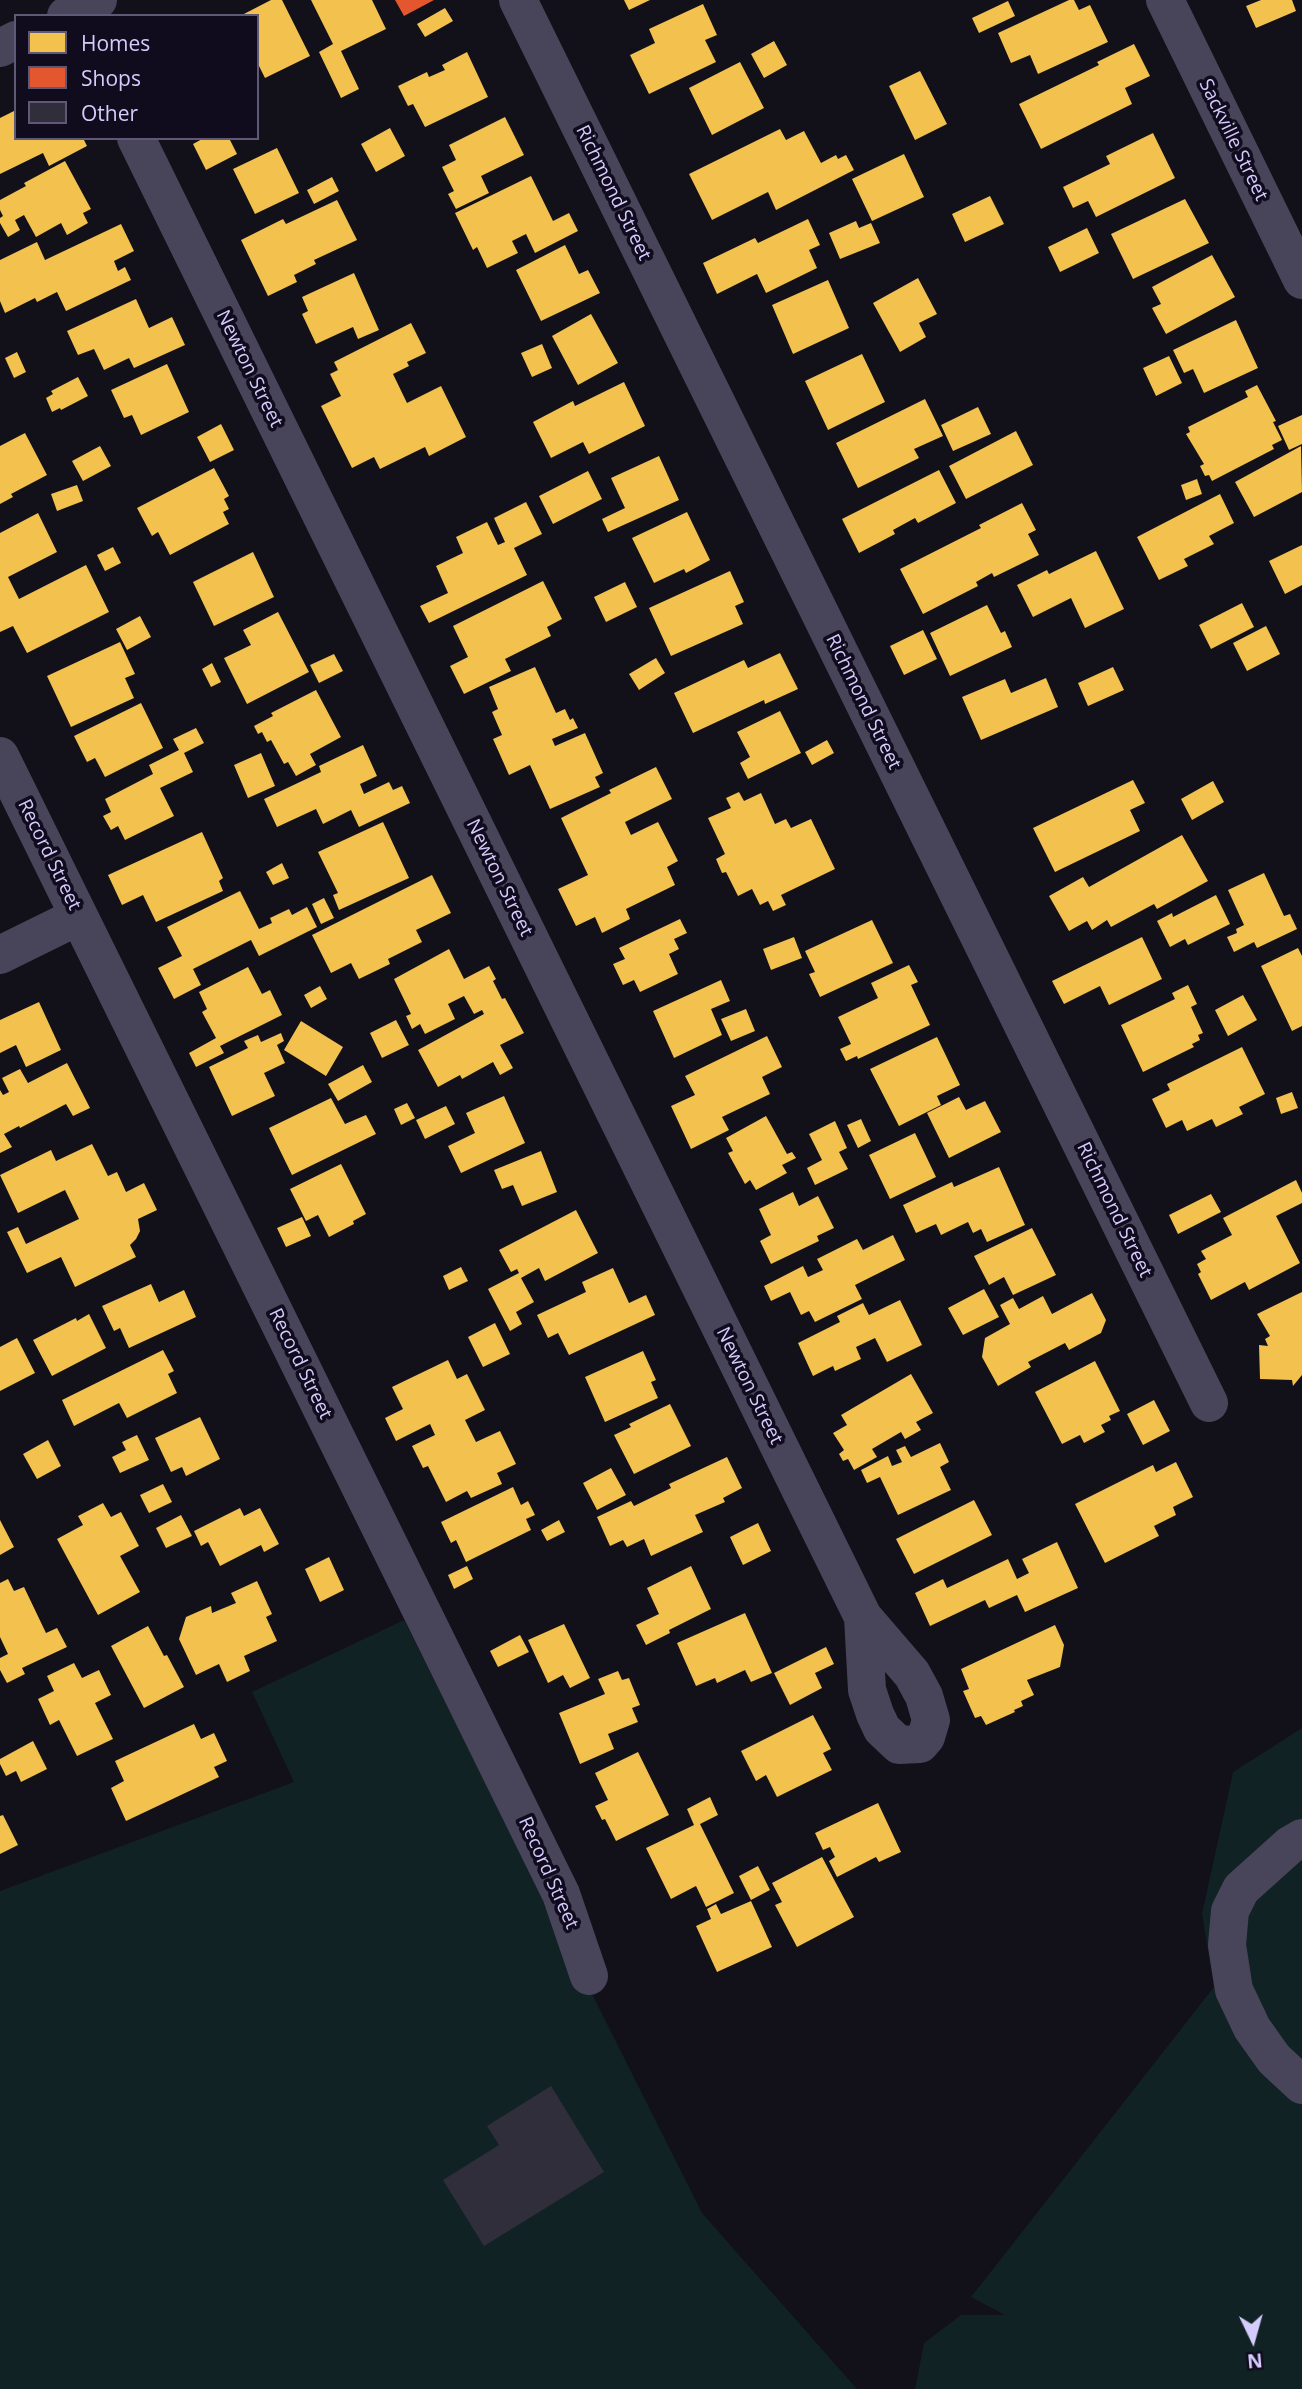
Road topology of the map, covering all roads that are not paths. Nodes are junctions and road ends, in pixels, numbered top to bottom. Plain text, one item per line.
1 (518, 0) edge
2 (1165, 0) edge
3 (137, 140) edge
4 (1302, 280) edge
5 (0, 756) edge
6 (79, 916) junction
7 (0, 956) edge
8 (1209, 1403) dead end
9 (863, 1617) dead end
10 (1302, 1838) edge
11 (589, 1976) dead end
12 (1302, 2085) edge

1 - 8 street, Richmond Street
2 - 4 street, Sackville Street
3 - 9 street, Newton Street
5 - 6 street, Record Street
6 - 7 street
6 - 11 street, Record Street
10 - 12 street

